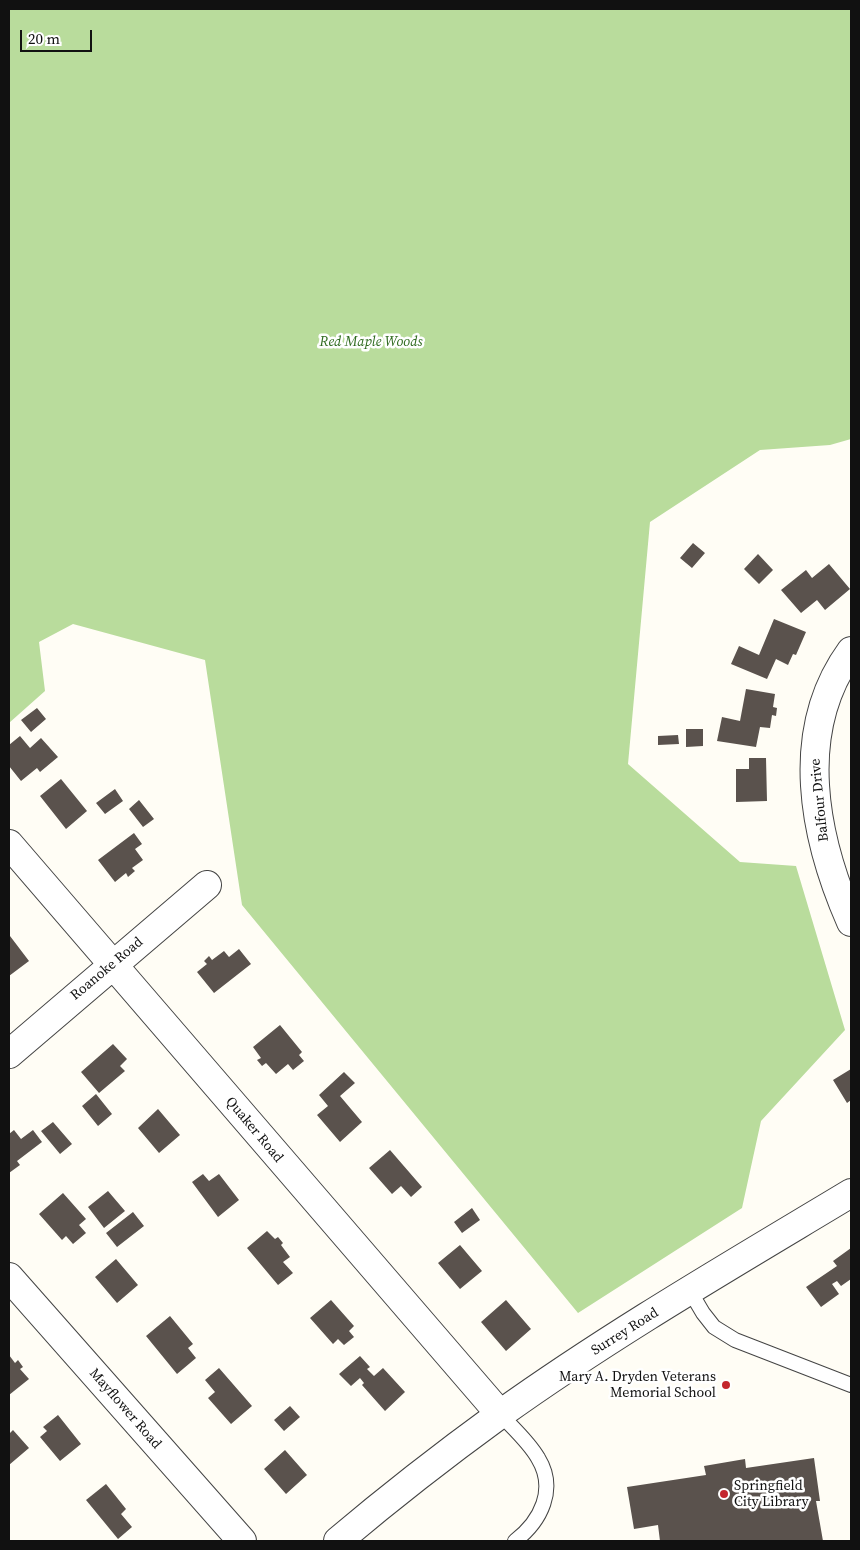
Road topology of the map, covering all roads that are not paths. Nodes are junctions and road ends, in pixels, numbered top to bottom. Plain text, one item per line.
1 (851, 651) edge
2 (9, 844) edge
3 (207, 885) dead end
4 (851, 922) edge
5 (112, 964) junction
6 (9, 1054) edge
7 (851, 1192) edge
8 (9, 1277) edge
9 (690, 1291) junction
10 (851, 1385) edge
11 (500, 1414) junction
12 (242, 1541) edge
13 (338, 1541) edge
14 (515, 1541) edge

1 - 4 street, Balfour Drive
2 - 5 street, Quaker Road
3 - 5 street, Roanoke Road
5 - 6 street, Roanoke Road
5 - 11 street, Quaker Road
7 - 9 street, Surrey Road
8 - 12 street, Mayflower Road
9 - 10 lane
9 - 11 street, Surrey Road
11 - 13 street, Surrey Road
11 - 14 lane

